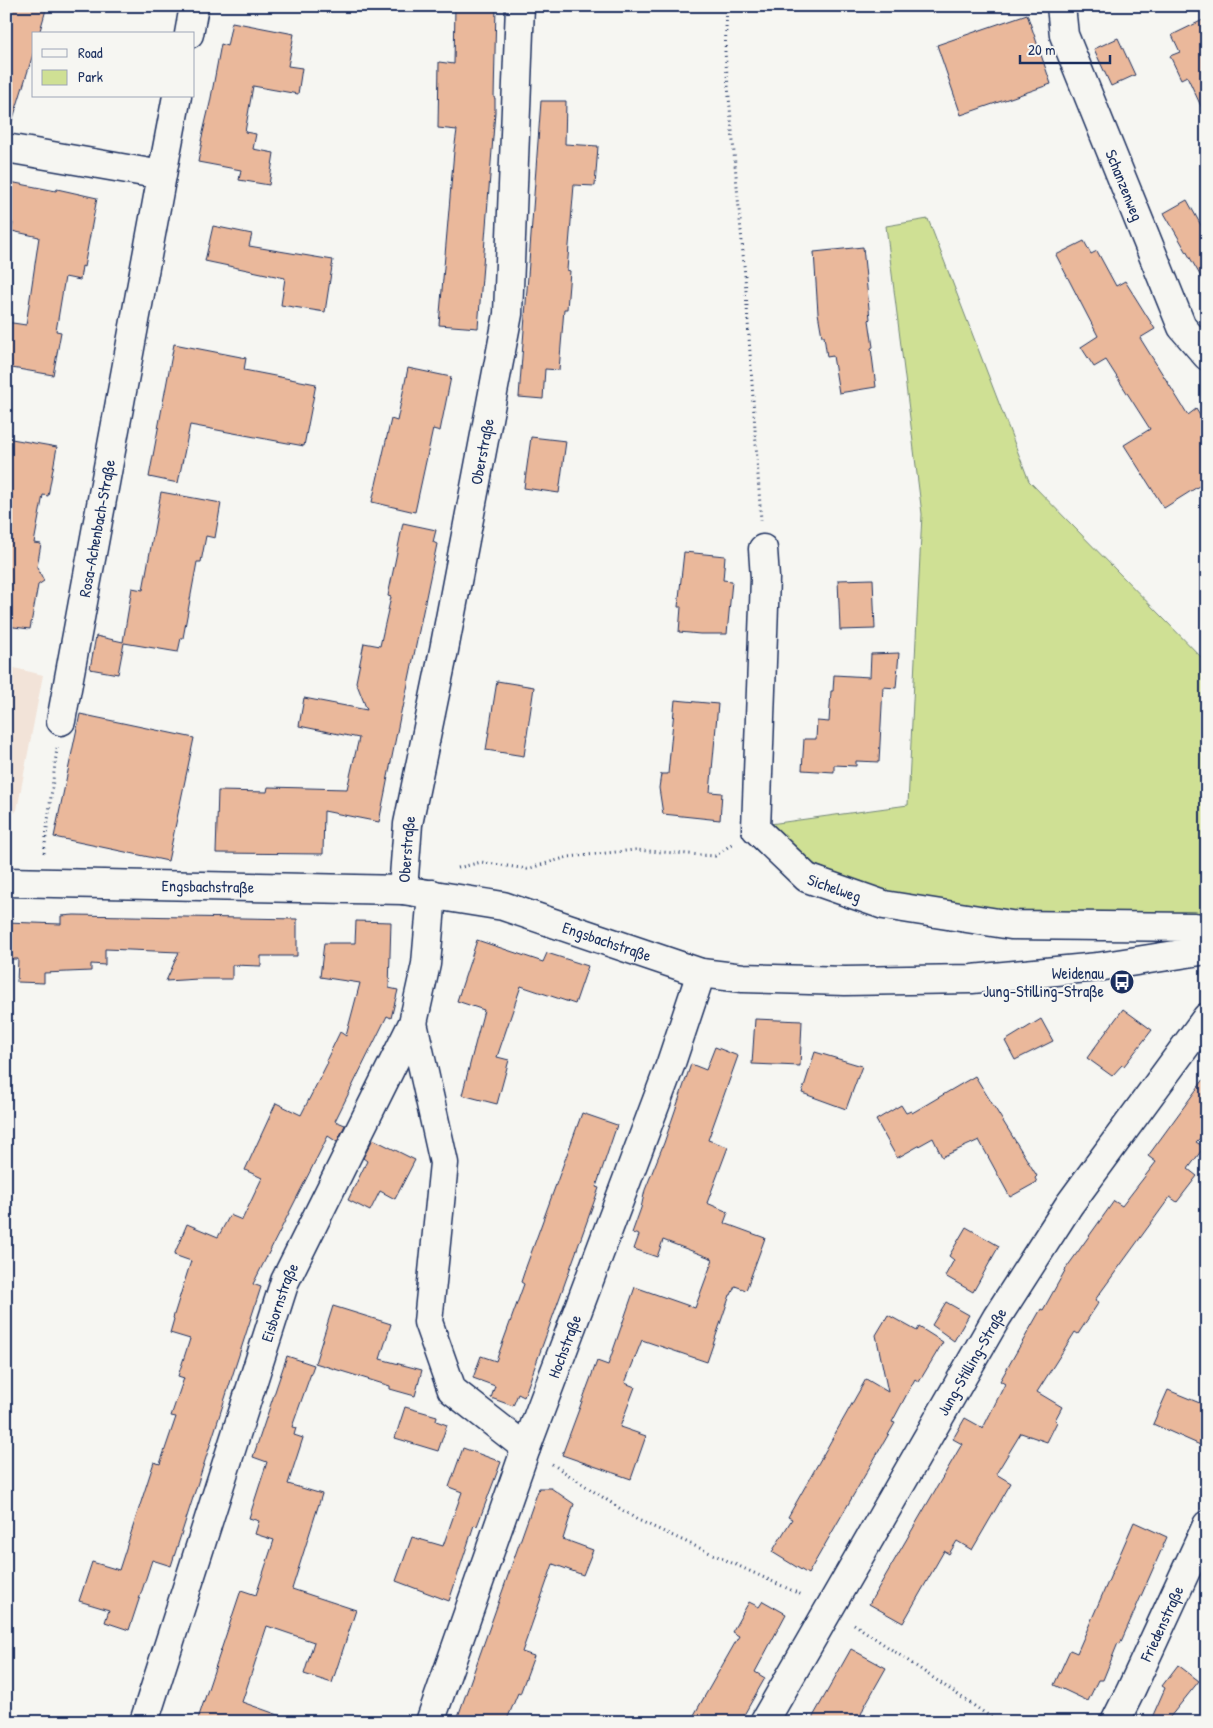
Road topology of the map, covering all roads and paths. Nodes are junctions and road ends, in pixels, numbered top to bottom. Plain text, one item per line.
1 (194, 6) edge
2 (520, 6) edge
3 (727, 6) edge
4 (1061, 6) edge
5 (189, 32) edge
6 (177, 98) edge
7 (6, 148) edge
8 (162, 175) junction
9 (1207, 356) edge
10 (763, 549) joint
11 (61, 721) joint
12 (756, 829) junction
13 (452, 869) dead end
14 (6, 882) edge
15 (40, 884) junction
16 (404, 890) junction
17 (432, 894) junction
18 (1207, 936) edge
19 (1207, 950) edge
20 (701, 973) junction
21 (1207, 1017) edge
22 (413, 1023) junction
23 (526, 1448) junction
24 (1207, 1526) edge
25 (829, 1607) junction
26 (144, 1722) edge
27 (430, 1722) edge
28 (764, 1722) edge
29 (998, 1722) edge
30 (1115, 1722) edge

1 - 5 street
2 - 16 street, Oberstraße
3 - 10 path
4 - 9 street, Schanzenweg
6 - 8 street, Rosa-Achenbach-Straße
7 - 8 street
8 - 11 street, Rosa-Achenbach-Straße
10 - 12 street
11 - 15 path
12 - 13 path
12 - 18 street, Sichelweg
14 - 15 street, Engsbachstraße
15 - 16 street, Engsbachstraße
16 - 17 street, Engsbachstraße
17 - 20 street, Engsbachstraße
17 - 22 street, Eisbornstraße
19 - 20 street, Engsbachstraße
20 - 23 street, Hochstraße
21 - 25 street, Jung-Stilling-Straße
22 - 23 street
22 - 26 street, Eisbornstraße
23 - 25 path
23 - 27 street, Hochstraße
24 - 30 street, Friedenstraße
25 - 28 street, Jung-Stilling-Straße
25 - 29 path

